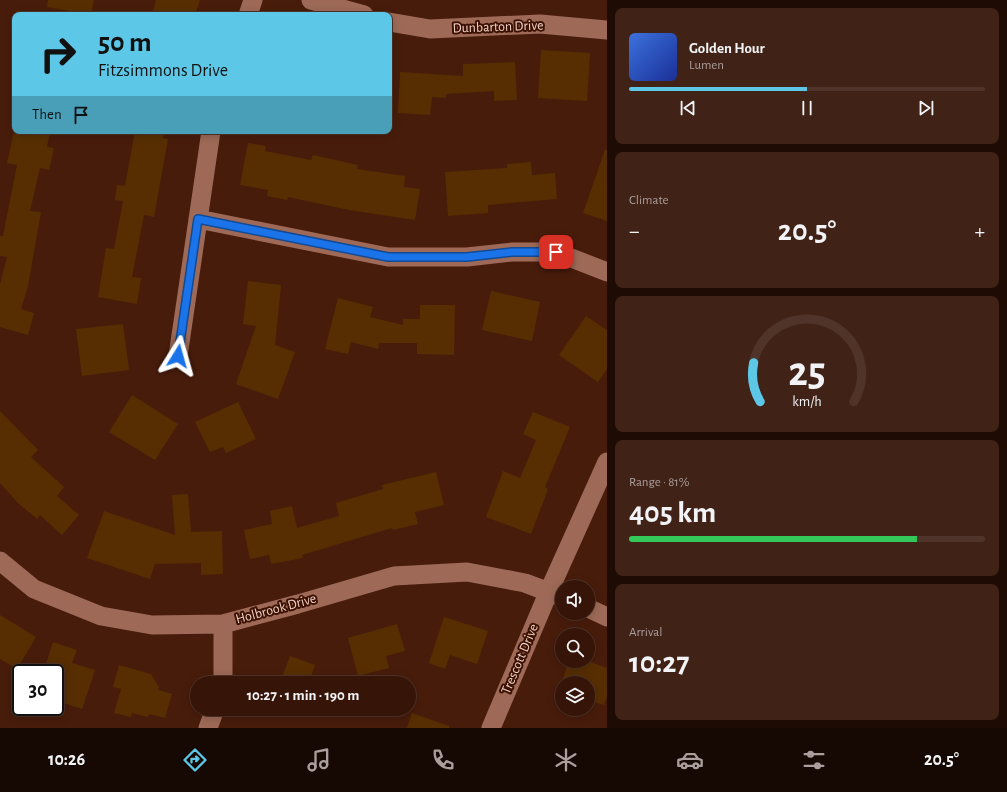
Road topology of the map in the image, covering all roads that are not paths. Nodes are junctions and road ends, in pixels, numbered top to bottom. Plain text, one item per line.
1 (253, 0) edge
2 (311, 0) edge
3 (249, 12) edge
4 (353, 12) edge
5 (392, 23) edge
6 (607, 30) edge
7 (211, 134) edge
8 (198, 219) junction
9 (607, 272) edge
10 (178, 356) dead end
11 (607, 462) edge
12 (0, 561) edge
13 (561, 580) edge
14 (555, 594) edge
15 (555, 596) edge
16 (595, 611) edge
17 (607, 617) edge
18 (223, 624) junction
19 (223, 676) edge
20 (212, 716) edge
21 (208, 728) edge
22 (491, 728) edge

1 - 3 street
2 - 4 street
5 - 6 street, Dunbarton Drive
7 - 8 street
8 - 9 street
8 - 10 street
11 - 13 street
12 - 18 street, Holbrook Drive
14 - 18 street, Holbrook Drive
15 - 22 street, Trescott Drive
16 - 17 street
18 - 19 street
20 - 21 street

